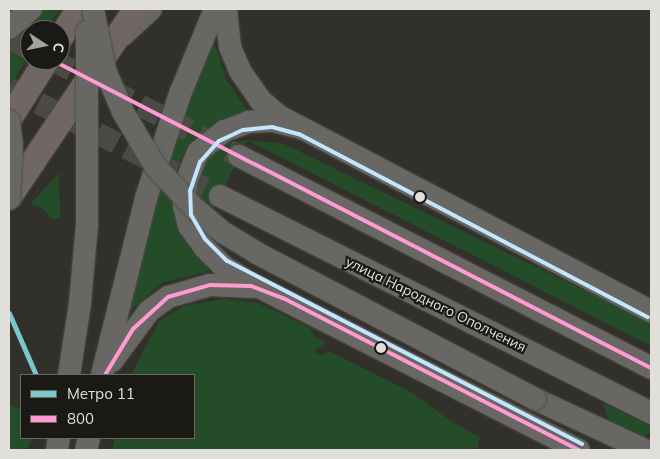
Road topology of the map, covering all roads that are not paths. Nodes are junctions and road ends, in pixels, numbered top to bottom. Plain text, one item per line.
1 (31, 9) edge
2 (78, 9) edge
3 (88, 9) edge
4 (93, 9) edge
5 (135, 9) edge
6 (151, 9) edge
7 (214, 9) edge
8 (226, 9) edge
9 (70, 21) edge
10 (9, 28) edge
11 (107, 49) junction
12 (40, 70) edge
13 (9, 119) edge
14 (301, 128) junction
15 (239, 156) tunnel mouth
16 (220, 196) tunnel mouth
17 (9, 197) edge
18 (262, 288) junction
19 (651, 311) edge
20 (651, 368) edge
21 (69, 374) edge
22 (104, 374) edge
23 (105, 374) edge
24 (651, 413) edge
25 (580, 450) edge
26 (646, 450) edge

1 - 10 main road
2 - 9 main road
3 - 21 main road, bridge
4 - 26 main road, bridge
5 - 11 main road
6 - 11 main road
7 - 22 main road
8 - 14 main road
11 - 17 main road
12 - 13 main road
13 - 17 main road, bridge
14 - 18 main road
14 - 19 main road
15 - 20 main road
16 - 24 main road, улица Народного Ополчения
18 - 23 main road
18 - 25 main road

